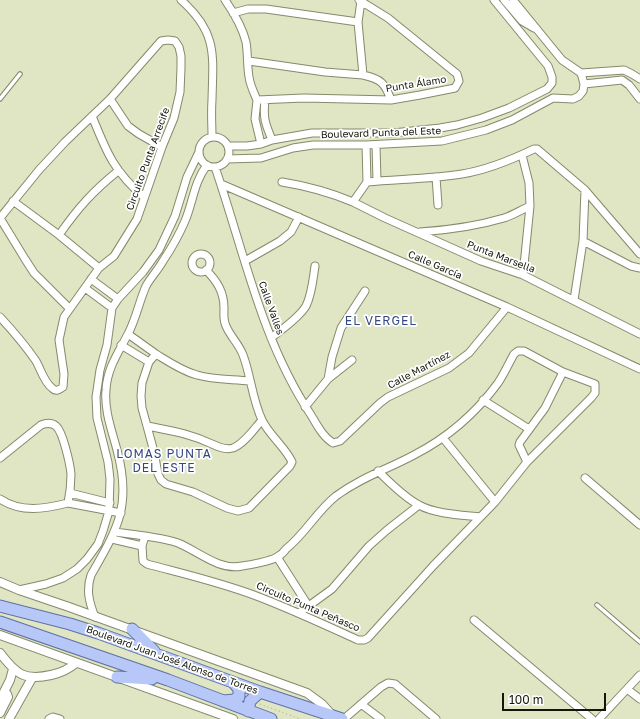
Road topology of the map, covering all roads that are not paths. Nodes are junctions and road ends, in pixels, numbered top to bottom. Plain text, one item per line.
1 (181, 0) edge
2 (224, 0) edge
3 (360, 0) edge
4 (494, 0) edge
5 (504, 0) edge
6 (513, 0) edge
7 (233, 13) junction
8 (358, 22) junction
9 (536, 28) junction
10 (249, 61) junction
11 (624, 70) junction
12 (581, 73) junction
13 (20, 74) dead end
14 (363, 75) junction
15 (640, 79) edge
16 (622, 80) junction
17 (584, 84) junction
18 (110, 99) junction
19 (640, 99) edge
20 (0, 100) edge
21 (261, 100) junction
22 (391, 100) junction
23 (92, 116) junction
24 (440, 128) junction
25 (212, 137) junction
26 (272, 140) junction
27 (442, 141) junction
28 (261, 144) junction
29 (366, 145) junction
30 (376, 145) junction
31 (228, 146) junction
32 (162, 147) junction
33 (199, 152) junction
34 (522, 154) junction
35 (227, 159) junction
36 (206, 165) junction
37 (215, 167) junction
38 (118, 171) junction
39 (436, 177) junction
40 (377, 181) junction
41 (282, 182) dead end
42 (367, 182) junction
43 (221, 184) junction
44 (585, 190) junction
45 (144, 197) junction
46 (14, 201) junction
47 (353, 202) junction
48 (438, 205) dead end
49 (530, 206) junction
50 (299, 217) junction
51 (0, 218) edge
52 (420, 232) junction
53 (59, 234) junction
54 (583, 241) junction
55 (640, 254) edge
56 (245, 261) junction
57 (315, 266) dead end
58 (99, 268) junction
59 (640, 268) edge
60 (206, 270) dead end
61 (523, 275) junction
62 (91, 279) junction
63 (85, 288) junction
64 (365, 291) dead end
65 (118, 299) junction
66 (574, 300) junction
67 (507, 307) junction
68 (68, 308) junction
69 (112, 308) junction
70 (0, 317) edge
71 (128, 334) junction
72 (640, 334) edge
73 (271, 338) junction
74 (121, 346) junction
75 (156, 354) junction
76 (352, 360) dead end
77 (149, 362) junction
78 (640, 369) edge
79 (563, 372) junction
80 (328, 379) junction
81 (250, 381) junction
82 (483, 400) junction
83 (305, 407) junction
84 (262, 420) junction
85 (146, 426) junction
86 (529, 429) junction
87 (443, 438) junction
88 (333, 443) joint
89 (116, 447) junction
90 (106, 450) junction
91 (0, 458) edge
92 (527, 462) junction
93 (378, 471) junction
94 (585, 478) dead end
95 (70, 493) junction
96 (0, 499) edge
97 (495, 502) junction
98 (68, 503) junction
99 (110, 503) junction
100 (419, 506) junction
101 (109, 511) junction
102 (121, 513) junction
103 (480, 517) junction
104 (640, 525) edge
105 (113, 536) junction
106 (145, 536) junction
107 (142, 546) junction
108 (277, 557) junction
109 (0, 582) edge
110 (19, 590) junction
111 (597, 605) dead end
112 (0, 606) edge
113 (309, 607) junction
114 (299, 613) junction
115 (95, 616) junction
116 (474, 620) dead end
117 (0, 622) edge
118 (132, 629) junction
119 (0, 636) edge
120 (640, 642) edge
121 (0, 653) edge
122 (155, 653) junction
123 (76, 663) junction
124 (13, 669) junction
125 (640, 675) edge
126 (117, 677) junction
127 (32, 678) junction
128 (168, 680) junction
129 (233, 682) junction
130 (627, 689) junction
131 (5, 691) junction
132 (260, 692) junction
133 (640, 699) edge
134 (0, 700) edge
135 (222, 701) junction
136 (361, 704) junction
137 (248, 711) junction
138 (0, 713) edge
139 (340, 718) edge
140 (9, 719) edge
141 (49, 719) edge
142 (60, 719) edge
143 (233, 719) edge
144 (271, 719) edge
145 (381, 719) edge
146 (436, 719) edge
147 (592, 719) edge
148 (599, 719) edge

1 - 25 street
2 - 7 street
3 - 8 street
3 - 22 street, Punta Álamo
4 - 24 street, Boulevard Punta del Este
5 - 9 street
6 - 9 street
7 - 8 street
7 - 10 street
8 - 14 street
9 - 12 street
10 - 14 street
10 - 21 street
11 - 12 street
11 - 15 street
11 - 16 street
12 - 17 street
13 - 20 lane
14 - 22 street
16 - 17 street
16 - 19 street
17 - 27 street, Boulevard Punta del Este
18 - 23 street, Circuito Punta Arrecife
18 - 32 street
18 - 32 street, Circuito Punta Arrecife
21 - 22 street, Punta Álamo
21 - 26 street
21 - 28 street
23 - 38 street
23 - 46 street, Circuito Punta Arrecife
24 - 26 street, Boulevard Punta del Este
24 - 27 street
25 - 31 street
25 - 33 street
26 - 28 street, Boulevard Punta del Este
27 - 30 street, Boulevard Punta del Este
28 - 31 street, Boulevard Punta del Este
29 - 30 street, Boulevard Punta del Este
29 - 35 street, Boulevard Punta del Este
29 - 42 street
30 - 40 street
31 - 35 street
32 - 45 street, Circuito Punta Arrecife
33 - 36 street
33 - 65 street
34 - 39 street
34 - 44 street
34 - 49 street
35 - 37 street
36 - 37 street
36 - 71 street
37 - 43 street, Calle Valles
38 - 45 street
38 - 53 street
39 - 40 street
39 - 48 street
40 - 42 street
41 - 47 street, Punta Marsella
42 - 47 street
43 - 50 street, Calle García
43 - 56 street, Calle Valles
44 - 54 street
44 - 55 street
45 - 58 street, Circuito Punta Arrecife
46 - 51 street, Circuito Punta Arrecife
46 - 53 street
47 - 52 street, Punta Marsella
49 - 52 street
49 - 61 street
50 - 56 street
50 - 67 street, Calle García
51 - 68 street
52 - 61 street, Punta Marsella
53 - 58 street
54 - 59 street
54 - 66 street
56 - 73 street, Calle Valles
57 - 73 street
58 - 62 street, Circuito Punta Arrecife
60 - 81 street
61 - 66 street, Punta Marsella
62 - 63 street, Circuito Punta Arrecife
62 - 65 street
63 - 68 street, Circuito Punta Arrecife
63 - 69 street
64 - 80 street
65 - 69 street
66 - 72 street, Punta Marsella
67 - 78 street, Calle García
67 - 88 street, Calle Martínez
68 - 70 street, Circuito Punta Arrecife
69 - 90 street
71 - 74 street
71 - 75 street
73 - 83 street, Calle Valles
74 - 77 street
74 - 89 street
75 - 77 street
75 - 81 street
76 - 80 street
77 - 85 street
79 - 82 street, Circuito Punta Peñasco
79 - 86 street
79 - 92 street, Circuito Punta Peñasco
80 - 83 street
81 - 84 street
82 - 86 street
82 - 87 street, Circuito Punta Peñasco
83 - 88 street, Calle Valles
84 - 85 street
84 - 85 street
86 - 92 street
87 - 93 street, Circuito Punta Peñasco
87 - 97 street
89 - 90 street
89 - 102 street
90 - 99 street
91 - 95 street
92 - 97 street, Circuito Punta Peñasco
93 - 100 street
93 - 108 street, Circuito Punta Peñasco
94 - 104 street
95 - 98 street
95 - 99 street
96 - 98 street
97 - 103 street, Circuito Punta Peñasco
98 - 101 street
99 - 101 street
100 - 103 street
100 - 113 street
101 - 102 street
101 - 110 street
102 - 105 street
103 - 114 street, Circuito Punta Peñasco
105 - 106 street, Circuito Punta Peñasco
105 - 107 street
105 - 115 street
106 - 107 street
106 - 108 street, Circuito Punta Peñasco
107 - 114 street, Circuito Punta Peñasco
108 - 113 street, Circuito Punta Peñasco
109 - 110 street
110 - 115 street
111 - 120 lane
112 - 122 main road, Boulevard Juan José Alonso de Torres
113 - 114 street
115 - 118 street
116 - 147 street
117 - 128 main road, Boulevard Juan José Alonso de Torres
118 - 122 main road
118 - 139 street
119 - 123 street
121 - 124 street
122 - 129 main road, Boulevard Juan José Alonso de Torres
123 - 126 street
123 - 127 street
124 - 127 street
124 - 131 street
125 - 130 street
126 - 128 main road
126 - 143 street
127 - 140 street
128 - 135 main road, Boulevard Juan José Alonso de Torres
129 - 132 main road, Boulevard Juan José Alonso de Torres
129 - 135 main road
130 - 133 street
130 - 148 street
131 - 134 street
131 - 138 street
132 - 137 main road
132 - 139 main road, Boulevard Juan José Alonso de Torres
135 - 137 main road, Boulevard Juan José Alonso de Torres
136 - 139 street
136 - 145 street
136 - 146 street
137 - 144 main road, Boulevard Juan José Alonso de Torres
141 - 142 street

